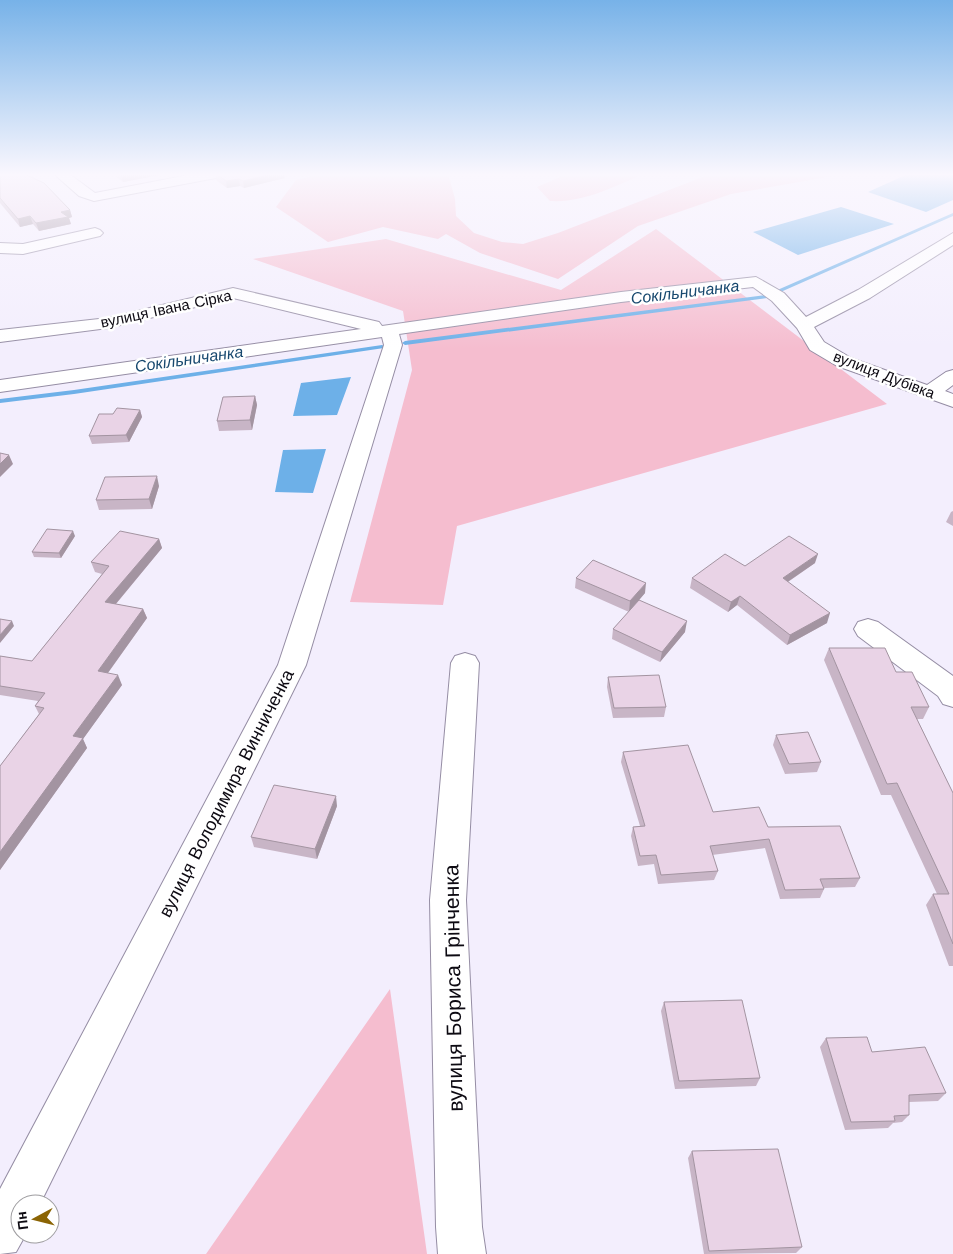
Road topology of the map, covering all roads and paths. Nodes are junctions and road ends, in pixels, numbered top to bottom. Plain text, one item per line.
1 (95, 233) dead end
2 (953, 238) edge
3 (0, 248) edge
4 (804, 325) junction
5 (389, 330) junction
6 (0, 336) edge
7 (953, 376) edge
8 (0, 386) edge
9 (929, 393) junction
10 (953, 401) edge
11 (868, 629) dead end
12 (464, 663) dead end
13 (953, 696) edge
14 (0, 1236) edge
15 (462, 1254) edge

1 - 3 street
2 - 4 street
4 - 5 street, вулиця Дубівка
4 - 9 street, вулиця Дубівка
5 - 6 street, вулиця Івана Сірка
5 - 8 street
5 - 14 street, вулиця Володимира Винниченка
7 - 9 street
9 - 10 street, вулиця Дубівка
11 - 13 street
12 - 15 street, вулиця Бориса Грінченка

